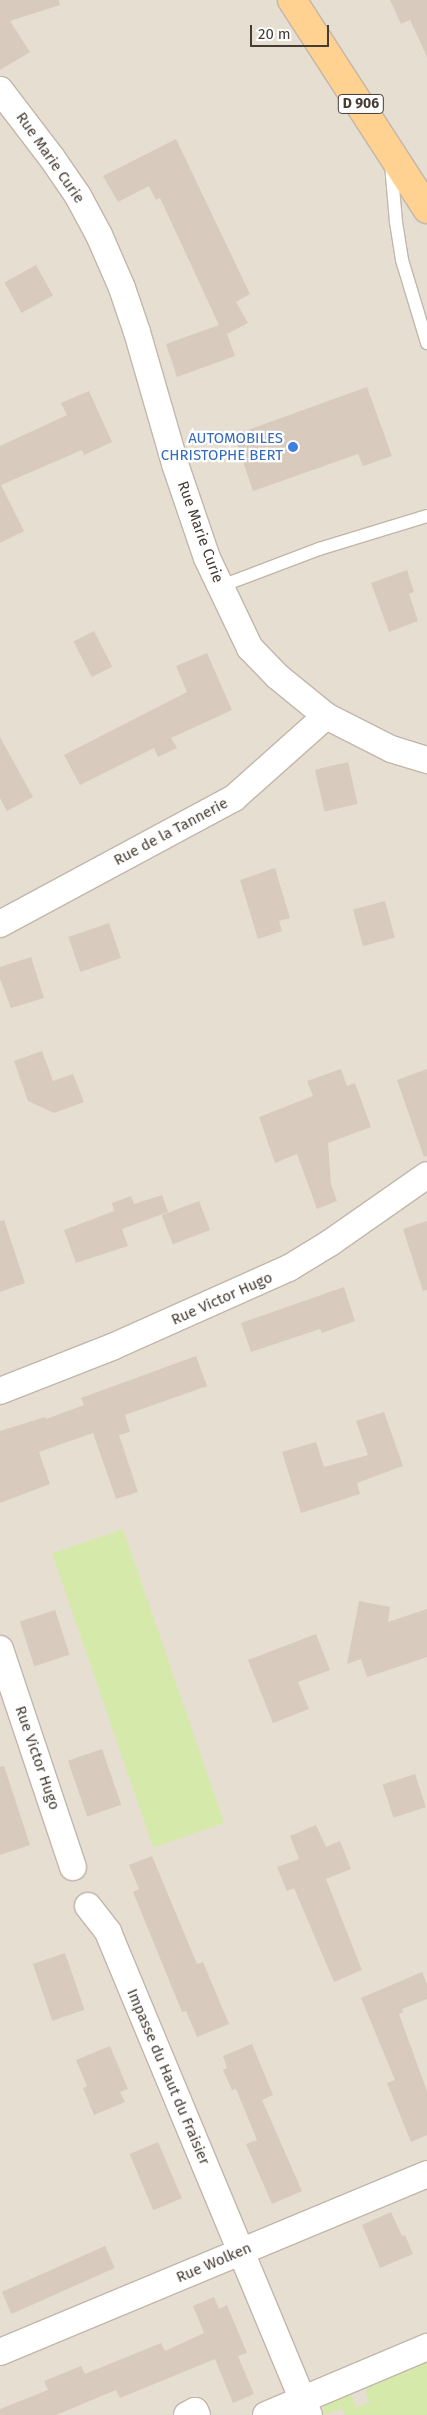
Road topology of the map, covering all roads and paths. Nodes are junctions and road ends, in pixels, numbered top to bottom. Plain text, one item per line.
1 (292, 0) edge
2 (0, 90) edge
3 (390, 149) junction
4 (427, 209) edge
5 (427, 342) edge
6 (427, 516) edge
7 (219, 584) junction
8 (326, 716) junction
9 (427, 760) edge
10 (0, 924) edge
11 (427, 1175) edge
12 (0, 1391) edge
13 (0, 1649) edge
14 (73, 1868) dead end
15 (88, 1906) dead end
16 (427, 2174) edge
17 (241, 2252) junction
18 (427, 2347) edge
19 (0, 2352) edge
20 (306, 2407) edge
21 (187, 2415) edge
22 (197, 2415) edge
23 (266, 2415) edge

1 - 3 main road, D 906
2 - 7 street, Rue Marie Curie
3 - 4 main road, D 906
3 - 5 lane
6 - 7 lane
7 - 8 street, Rue Marie Curie
8 - 9 street, Rue Marie Curie
8 - 10 street, Rue de la Tannerie
11 - 12 street, Rue Victor Hugo
13 - 14 street, Rue Victor Hugo
15 - 17 street, Impasse du Haut du Fraisier
16 - 17 street, Rue Wolken
17 - 19 street, Rue Wolken
17 - 20 street, Impasse du Haut du Fraisier
18 - 20 street
20 - 23 street
21 - 22 street

